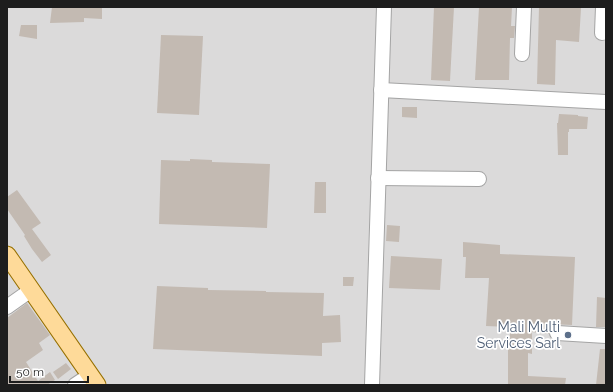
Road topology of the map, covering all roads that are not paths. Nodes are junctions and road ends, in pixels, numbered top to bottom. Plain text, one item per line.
1 (384, 7) edge
2 (524, 7) edge
3 (603, 7) edge
4 (602, 33) dead end
5 (522, 54) dead end
6 (381, 90) junction
7 (606, 102) edge
8 (378, 178) junction
9 (478, 179) dead end
10 (7, 255) edge
11 (32, 290) junction
12 (7, 307) edge
13 (557, 332) dead end
14 (606, 336) edge
15 (93, 380) edge
16 (75, 385) edge
17 (372, 385) edge

1 - 6 street
2 - 5 street
3 - 4 street
6 - 7 street
6 - 8 street
8 - 9 street
8 - 17 street
10 - 11 main road
11 - 12 street
11 - 15 main road
13 - 14 street
15 - 16 street

